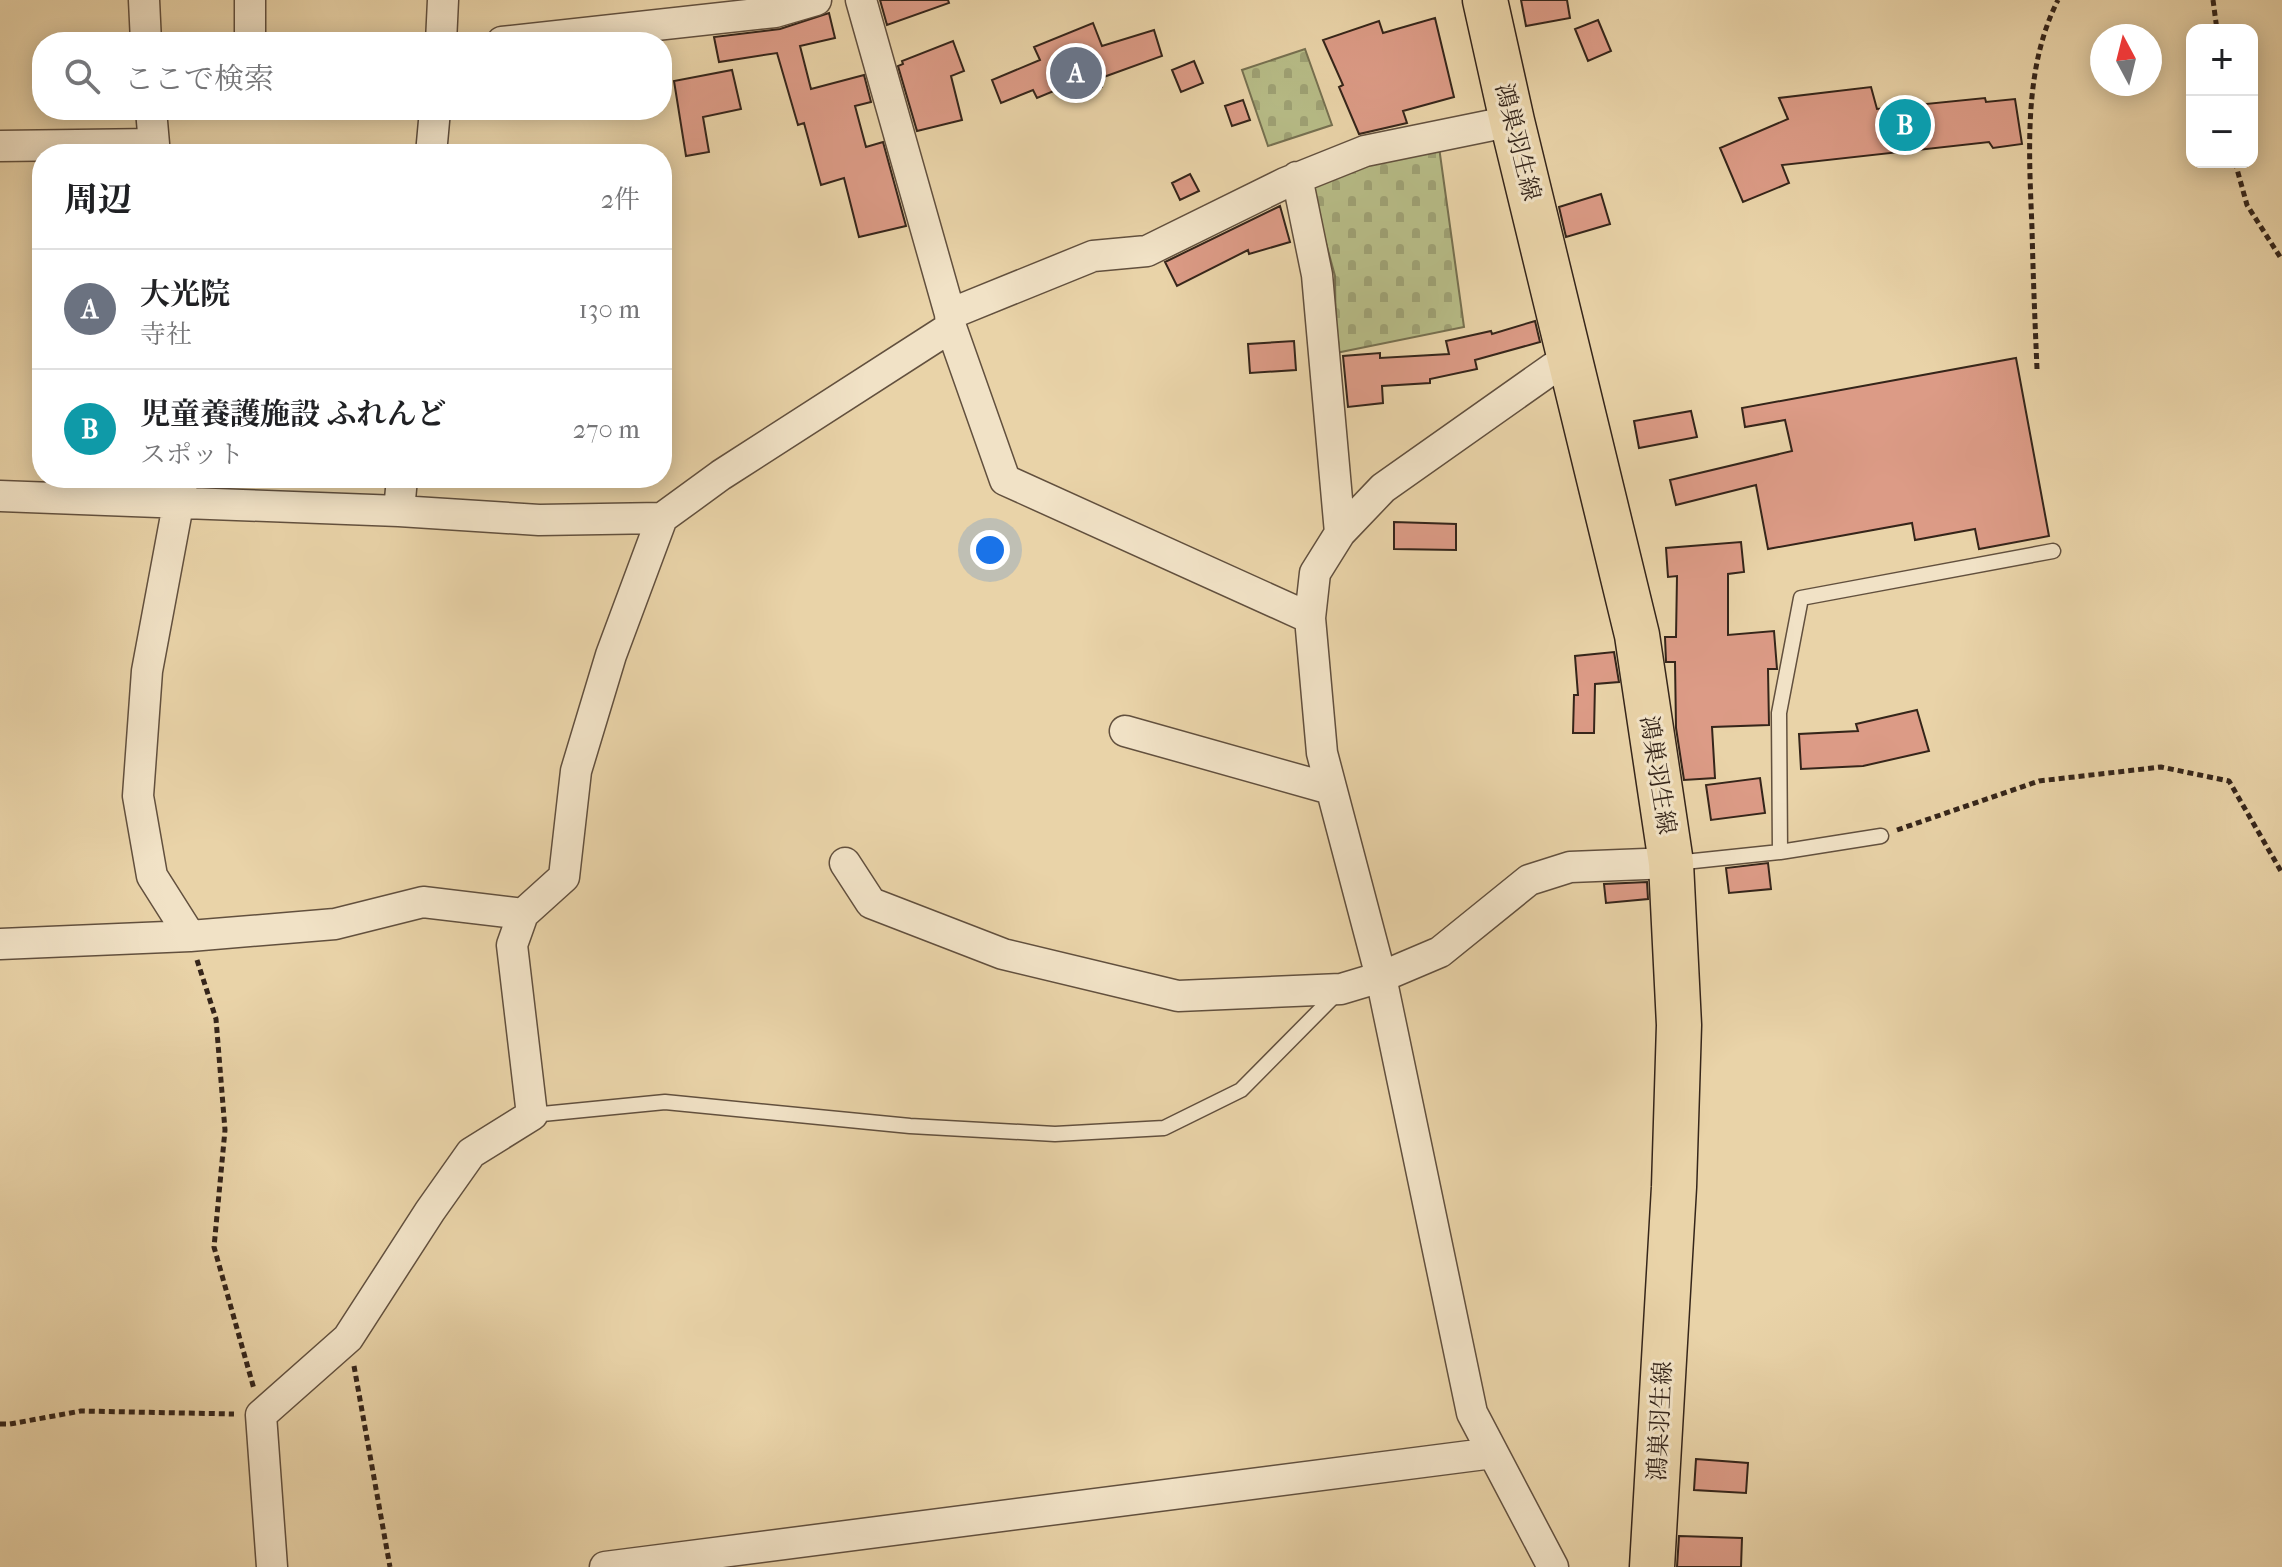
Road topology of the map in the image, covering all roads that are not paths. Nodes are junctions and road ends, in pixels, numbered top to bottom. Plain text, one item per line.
1 (144, 0) edge
2 (250, 0) edge
3 (443, 0) edge
4 (816, 0) edge
5 (861, 0) edge
6 (1485, 0) edge
7 (146, 32) edge
8 (250, 32) edge
9 (441, 32) edge
10 (593, 32) edge
11 (152, 120) edge
12 (434, 120) edge
13 (1512, 121) junction
14 (155, 144) edge
15 (432, 144) edge
16 (0, 146) edge
17 (32, 147) edge
18 (1297, 177) junction
19 (951, 321) junction
20 (1571, 360) junction
21 (401, 488) edge
22 (180, 491) edge
23 (0, 496) edge
24 (399, 511) junction
25 (662, 518) junction
26 (1340, 533) junction
27 (2053, 551) dead end
28 (1310, 618) junction
29 (1125, 731) dead end
30 (1331, 789) junction
31 (1881, 836) road end
32 (1780, 852) junction
33 (845, 863) dead end
34 (1671, 863) junction
35 (523, 914) junction
36 (190, 936) junction
37 (0, 944) edge
38 (1381, 977) junction
39 (1341, 989) junction
40 (532, 1115) junction
41 (1493, 1453) junction
42 (272, 1567) edge
43 (605, 1567) edge
44 (1553, 1567) edge
45 (1652, 1567) edge

1 - 7 street
2 - 8 street
3 - 9 street
4 - 10 street
5 - 19 street
6 - 13 main road, 鴻巣羽生線
11 - 14 street
12 - 15 street
13 - 18 street
13 - 20 main road, 鴻巣羽生線
16 - 17 street
18 - 19 street
18 - 26 street
19 - 25 street
19 - 28 street
20 - 26 street
20 - 34 main road, 鴻巣羽生線
21 - 24 street
22 - 23 street
22 - 24 street
22 - 36 street
24 - 25 street
25 - 35 street
26 - 28 street
27 - 32 lane
28 - 30 street
29 - 30 street
30 - 38 street
31 - 32 lane
32 - 34 lane
33 - 39 street
34 - 38 street
34 - 45 main road, 鴻巣羽生線
35 - 36 street
35 - 40 street
36 - 37 street
38 - 39 street
38 - 41 street
39 - 40 lane
40 - 42 street
41 - 43 street
41 - 44 street

